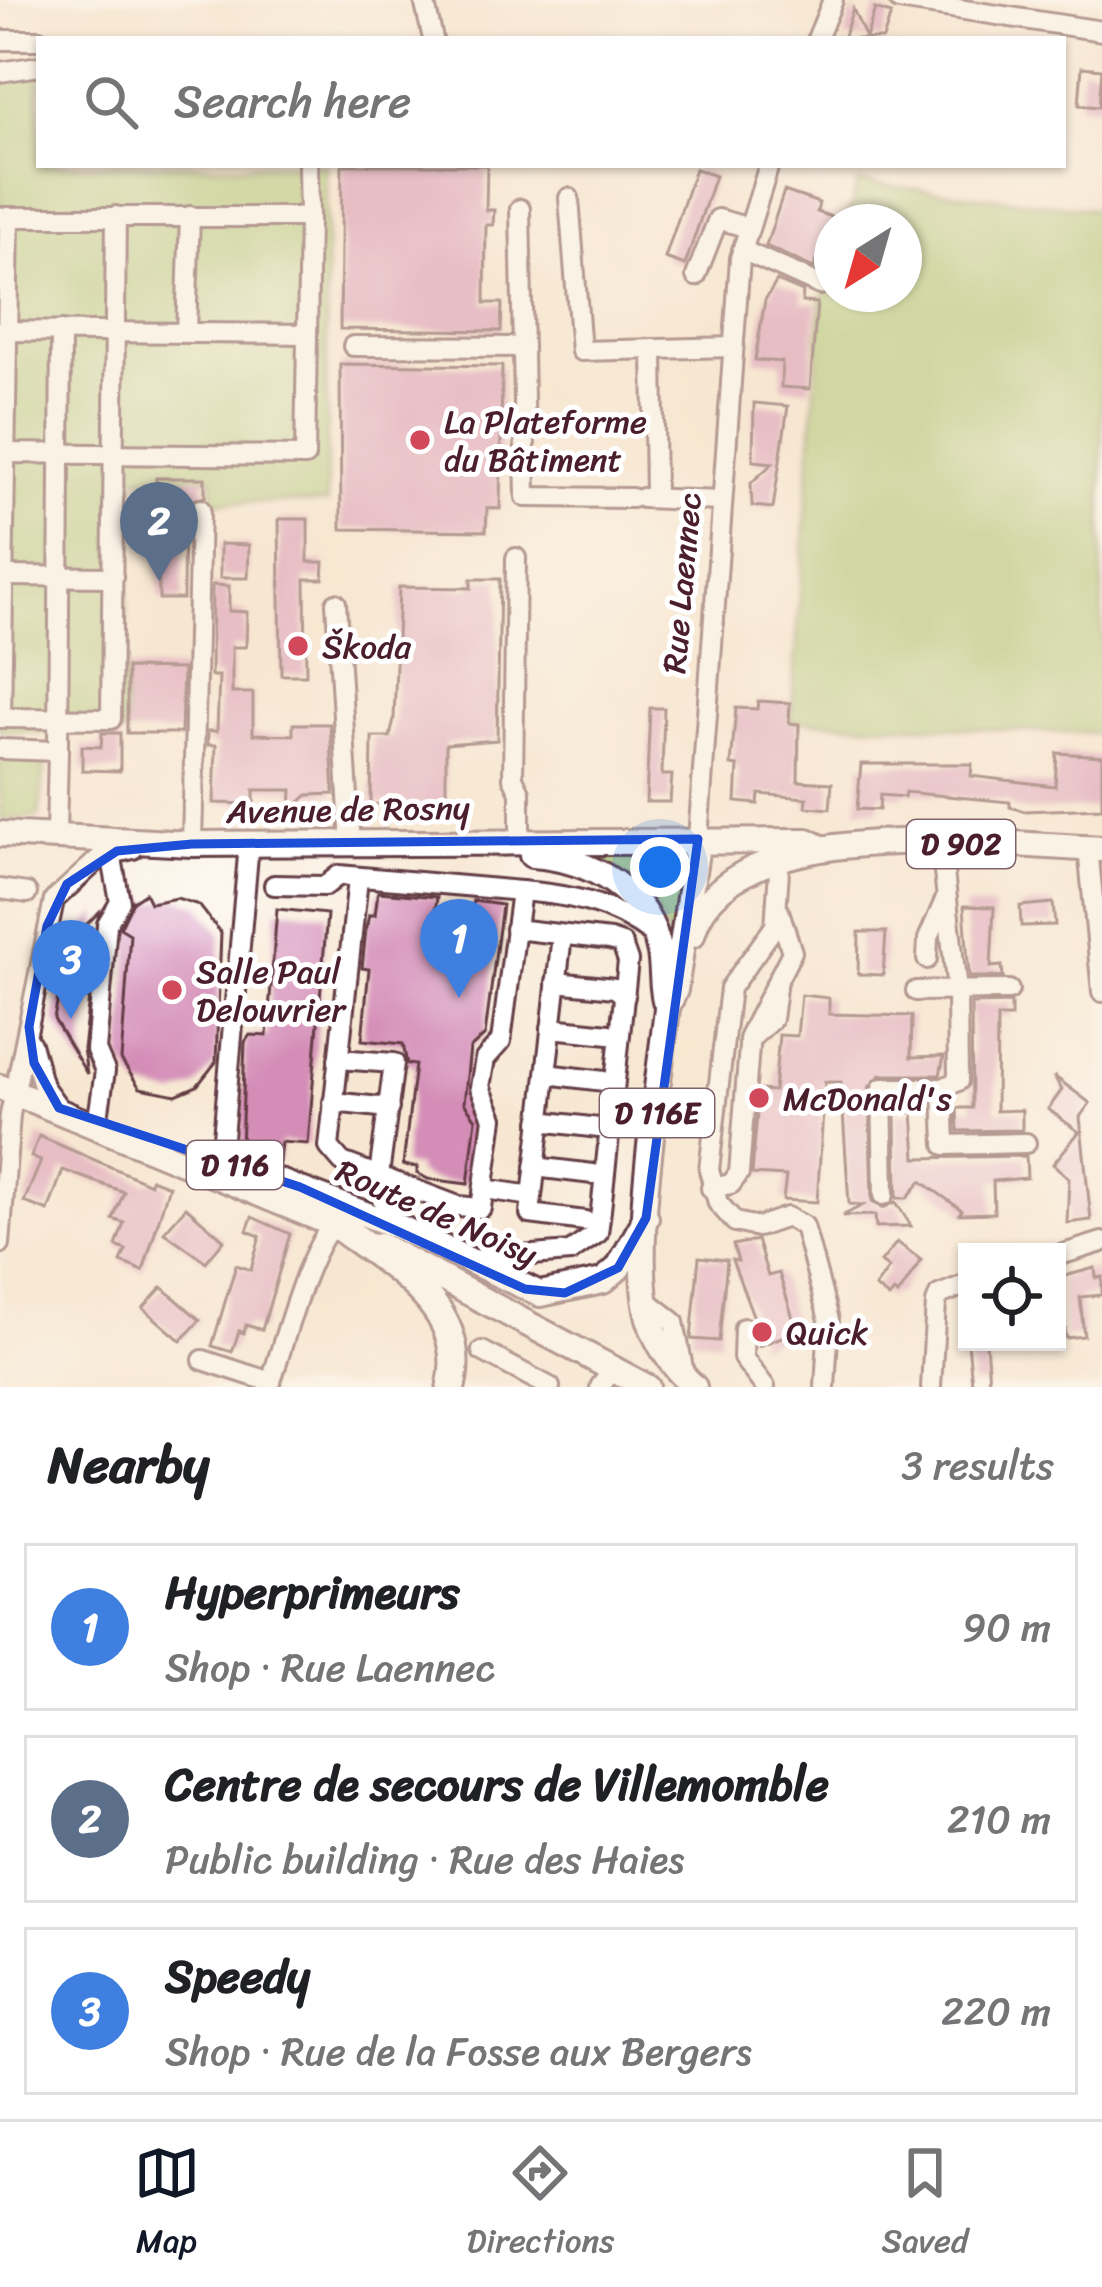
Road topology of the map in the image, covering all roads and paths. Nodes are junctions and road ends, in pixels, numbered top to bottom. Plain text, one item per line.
1 (424, 0) edge
2 (832, 0) edge
3 (899, 0) edge
4 (1102, 31) edge
5 (432, 36) edge
6 (818, 36) edge
7 (0, 40) edge
8 (36, 40) edge
9 (36, 66) edge
10 (0, 72) edge
11 (308, 168) edge
12 (768, 168) edge
13 (569, 198) dead end
14 (520, 209) dead end
15 (116, 216) junction
16 (190, 216) junction
17 (4, 217) edge
18 (309, 217) junction
19 (749, 229) junction
20 (742, 250) junction
21 (696, 276) dead end
22 (814, 282) edge
23 (3, 331) edge
24 (61, 331) junction
25 (116, 331) junction
26 (186, 332) junction
27 (307, 334) junction
28 (353, 346) dead end
29 (523, 347) junction
30 (733, 347) junction
31 (653, 350) junction
32 (2, 453) edge
33 (61, 453) junction
34 (115, 453) junction
35 (655, 498) junction
36 (721, 501) junction
37 (200, 509) dead end
38 (516, 558) dead end
39 (4, 576) junction
40 (59, 576) junction
41 (113, 577) junction
42 (336, 603) dead end
43 (0, 718) edge
44 (58, 718) junction
45 (0, 749) edge
46 (58, 751) junction
47 (0, 834) edge
48 (56, 834) junction
49 (698, 839) junction
50 (520, 842) junction
51 (192, 844) junction
52 (249, 844) junction
53 (941, 844) junction
54 (351, 845) junction
55 (442, 845) junction
56 (819, 847) junction
57 (1095, 849) edge
58 (111, 853) junction
59 (780, 857) junction
60 (747, 869) junction
61 (358, 879) junction
62 (274, 886) dead end
63 (0, 890) edge
64 (521, 891) junction
65 (27, 893) dead end
66 (945, 900) junction
67 (778, 910) junction
68 (515, 929) junction
69 (562, 935) junction
70 (656, 937) junction
71 (927, 959) dead end
72 (556, 982) junction
73 (1009, 990) dead end
74 (916, 991) dead end
75 (957, 991) junction
76 (1102, 992) edge
77 (625, 996) junction
78 (667, 1009) junction
79 (29, 1027) junction
80 (551, 1028) junction
81 (609, 1034) dead end
82 (338, 1058) junction
83 (721, 1068) junction
84 (747, 1070) junction
85 (546, 1074) junction
86 (604, 1081) dead end
87 (943, 1088) junction
88 (9, 1090) edge
89 (333, 1102) junction
90 (59, 1108) junction
91 (389, 1108) junction
92 (540, 1121) junction
93 (101, 1126) junction
94 (599, 1127) dead end
95 (1026, 1143) dead end
96 (221, 1160) junction
97 (535, 1167) junction
98 (592, 1174) dead end
99 (382, 1176) junction
100 (711, 1188) junction
101 (484, 1189) junction
102 (884, 1195) dead end
103 (532, 1196) junction
104 (364, 1213) junction
105 (646, 1218) junction
106 (585, 1221) dead end
107 (333, 1222) junction
108 (397, 1226) junction
109 (1102, 1242) edge
110 (0, 1244) edge
111 (1066, 1253) edge
112 (465, 1260) junction
113 (958, 1287) edge
114 (744, 1328) dead end
115 (482, 1351) dead end
116 (203, 1360) dead end
117 (607, 1377) edge
118 (690, 1382) edge
119 (270, 1384) edge
120 (451, 1387) edge
121 (550, 1387) edge
122 (647, 1387) edge
123 (765, 1387) edge
124 (825, 1387) edge
125 (931, 1387) edge

1 - 5 street
2 - 6 street
3 - 4 street
7 - 8 street
9 - 10 street
11 - 18 street
12 - 19 street, Rue Laennec
13 - 31 street
14 - 29 street
15 - 16 street
15 - 17 street
15 - 25 street
16 - 18 street
16 - 26 street
17 - 23 street
18 - 27 street
19 - 20 street, Rue Laennec
19 - 21 street
20 - 22 street
20 - 30 street, Rue Laennec
23 - 24 street
23 - 32 street
24 - 25 street
24 - 33 street
25 - 26 street
25 - 34 street
26 - 27 street
27 - 34 street
28 - 29 street
29 - 35 street
30 - 31 street
30 - 36 street, Rue Laennec
31 - 35 street
32 - 33 street
32 - 39 street
33 - 34 street
33 - 40 street
34 - 41 street
35 - 36 street
36 - 49 street, Rue Laennec
37 - 51 street
38 - 50 street
39 - 40 street
39 - 43 street
40 - 41 street
40 - 44 street
41 - 44 street
42 - 54 street
43 - 44 street
44 - 46 street
45 - 46 street
46 - 48 street
47 - 48 main road, Avenue de Rosny / D 902
48 - 51 main road, Avenue de Rosny / D 902
49 - 50 main road, Avenue de Rosny / D 902
49 - 56 main road, D 902
49 - 60 main road
49 - 78 main road, Rue Laennec / D 116E
50 - 55 main road, Avenue de Rosny / D 902
51 - 52 main road, Avenue de Rosny / D 902
51 - 58 street
52 - 54 main road, Avenue de Rosny / D 902
52 - 96 street
53 - 56 main road, D 902
53 - 57 main road, D 902
53 - 66 street
54 - 55 main road, Avenue de Rosny / D 902
55 - 70 main road, Rue Laennec / D 116E
56 - 59 main road, D 902
57 - 76 street
58 - 79 street
58 - 93 street
59 - 60 main road, D 902
59 - 67 street
60 - 78 main road, Rue Laennec / D 116E
61 - 62 street
61 - 64 street
61 - 82 street
63 - 65 street
64 - 68 street
64 - 70 street
66 - 71 street
66 - 75 street
67 - 83 street
67 - 84 street
68 - 69 street
68 - 101 street
69 - 72 street
69 - 77 street
70 - 78 main road, Rue Laennec / D 116E
72 - 77 street
72 - 80 street
73 - 75 street
74 - 75 street
75 - 87 street
77 - 112 street
78 - 105 main road, Rue Laennec / D 116E
79 - 88 street
79 - 90 street
80 - 81 street
80 - 85 street
82 - 89 street
82 - 91 street
83 - 84 street
83 - 100 street
84 - 100 street
85 - 86 street
85 - 92 street
87 - 95 street
87 - 102 street
88 - 90 main road, Route de Noisy / D 116
88 - 110 street
89 - 91 street
89 - 99 street
90 - 93 main road, Route de Noisy / D 116
91 - 99 street
92 - 94 street
92 - 97 street
93 - 96 main road, Route de Noisy / D 116
93 - 107 main road, Route de Noisy / D 116
96 - 104 main road, Route de Noisy / D 116
97 - 98 street
97 - 103 street
99 - 101 street
99 - 108 street
100 - 124 street
101 - 103 street
103 - 106 street
104 - 107 street
104 - 108 main road, Route de Noisy / D 116
105 - 112 main road, Route de Noisy / D 116
105 - 118 main road, Rue Laennec
107 - 117 main road, D 116
107 - 119 street
107 - 120 highway
108 - 112 main road, Route de Noisy / D 116
109 - 111 street
113 - 125 street
114 - 123 street
115 - 121 street
116 - 119 street
117 - 122 main road, D 116

